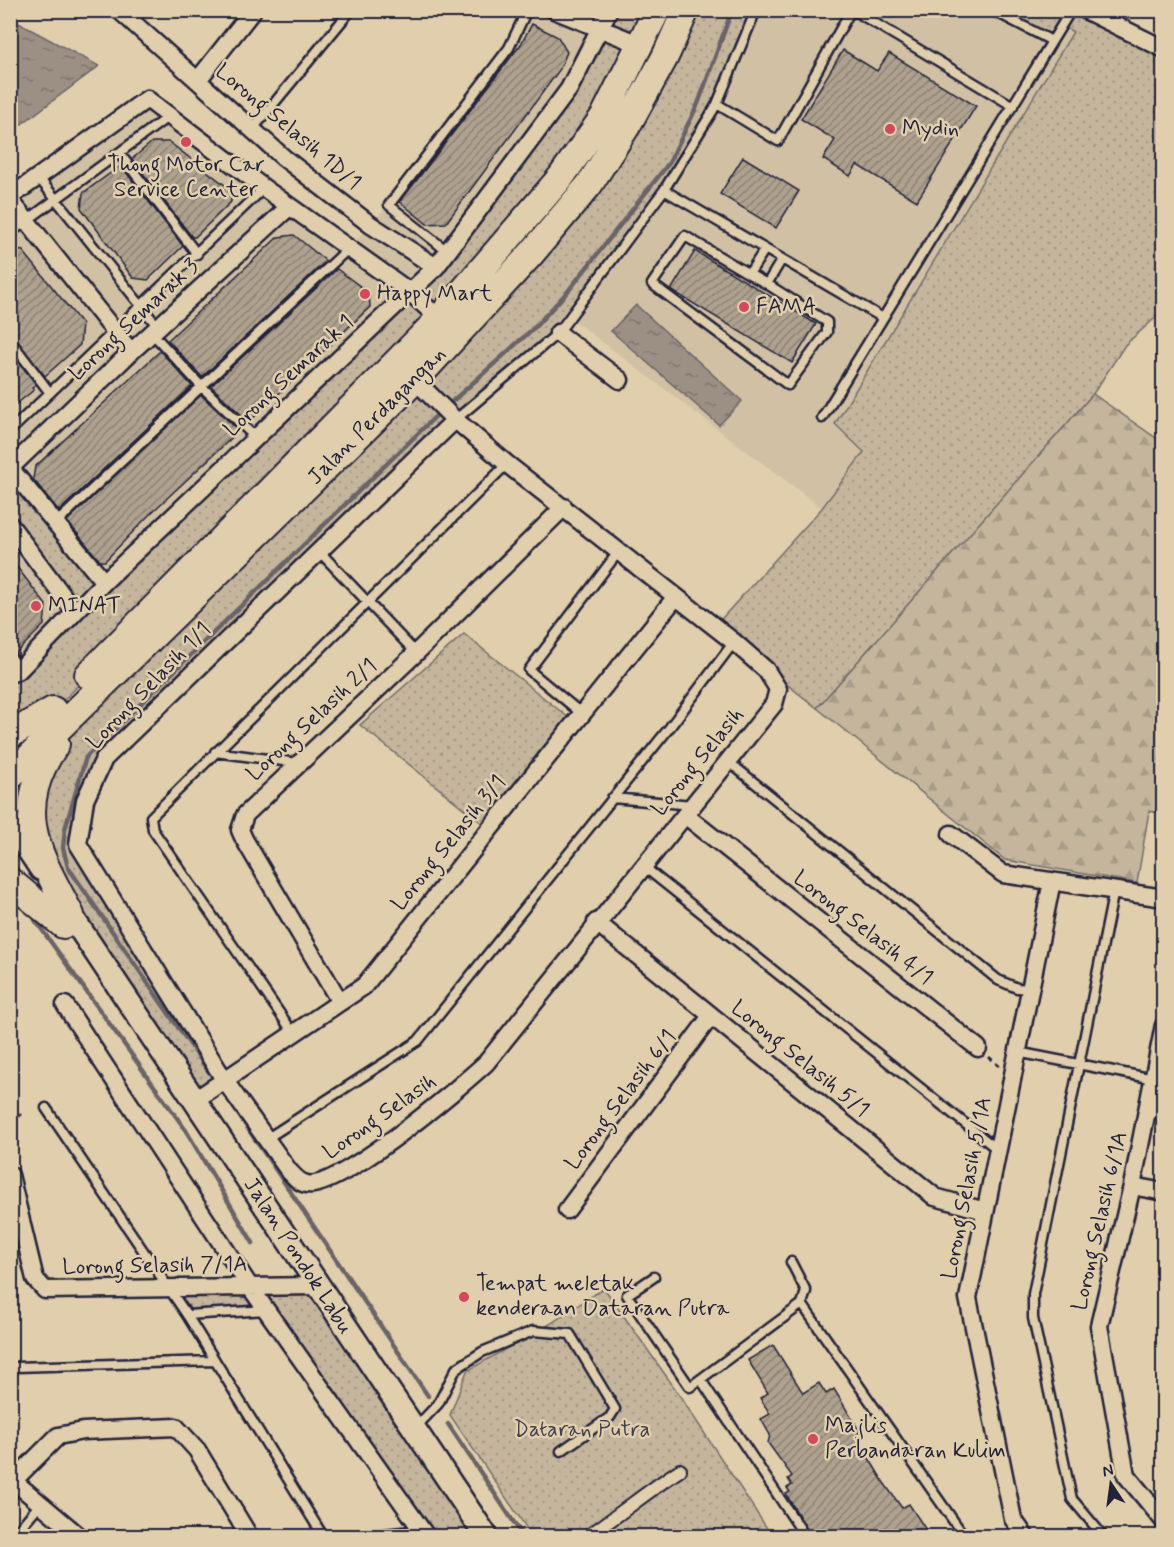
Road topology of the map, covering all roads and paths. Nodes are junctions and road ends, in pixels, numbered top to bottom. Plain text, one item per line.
1 (120, 10) edge
2 (253, 10) edge
3 (351, 10) edge
4 (527, 10) edge
5 (554, 10) edge
6 (609, 10) edge
7 (657, 10) edge
8 (686, 10) edge
9 (756, 10) edge
10 (852, 10) edge
11 (992, 10) edge
12 (1071, 10) edge
13 (1088, 11) edge
14 (601, 30) junction
15 (1052, 41) junction
16 (641, 45) junction
17 (1164, 49) edge
18 (198, 80) junction
19 (717, 104) junction
20 (1012, 106) junction
21 (169, 116) junction
22 (252, 130) junction
23 (120, 154) junction
24 (38, 177) junction
25 (264, 188) junction
26 (664, 190) junction
27 (10, 199) edge
28 (56, 200) junction
29 (289, 207) junction
30 (27, 221) junction
31 (10, 233) edge
32 (348, 248) junction
33 (765, 249) junction
34 (447, 251) junction
35 (197, 254) junction
36 (782, 259) junction
37 (436, 267) junction
38 (749, 274) junction
39 (767, 284) junction
40 (410, 292) junction
41 (141, 307) junction
42 (883, 318) junction
43 (448, 328) junction
44 (155, 330) junction
45 (115, 332) junction
46 (558, 333) junction
47 (10, 340) edge
48 (131, 352) junction
49 (620, 380) dead end
50 (201, 386) junction
51 (422, 388) junction
52 (50, 393) junction
53 (822, 418) dead end
54 (455, 420) junction
55 (10, 431) edge
56 (256, 438) junction
57 (507, 464) junction
58 (10, 468) edge
59 (564, 507) junction
60 (55, 524) junction
61 (10, 525) edge
62 (318, 549) junction
63 (619, 551) junction
64 (105, 582) junction
65 (675, 598) junction
66 (369, 603) junction
67 (75, 612) junction
68 (734, 642) junction
69 (416, 653) junction
70 (14, 666) edge
71 (79, 708) junction
72 (53, 711) junction
73 (582, 714) junction
74 (10, 735) edge
75 (10, 750) edge
76 (215, 752) junction
77 (729, 762) junction
78 (298, 763) junction
79 (10, 776) edge
80 (612, 798) junction
81 (689, 810) junction
82 (10, 822) edge
83 (951, 834) dead end
84 (10, 850) edge
85 (643, 866) junction
86 (10, 881) edge
87 (1052, 881) junction
88 (1114, 890) junction
89 (1164, 898) edge
90 (67, 920) junction
91 (596, 922) junction
92 (1030, 989) junction
93 (340, 1002) junction
94 (65, 1005) dead end
95 (711, 1016) junction
96 (294, 1034) junction
97 (1163, 1035) edge
98 (978, 1048) joint
99 (1017, 1052) junction
100 (1079, 1064) junction
101 (1012, 1077) junction
102 (1154, 1078) junction
103 (225, 1081) junction
104 (195, 1101) junction
105 (46, 1108) dead end
106 (1155, 1113) edge
107 (21, 1114) dead end
108 (10, 1132) edge
109 (266, 1140) junction
110 (998, 1150) junction
111 (10, 1175) edge
112 (307, 1184) joint
113 (1132, 1186) junction
114 (1164, 1192) edge
115 (567, 1210) dead end
116 (985, 1211) junction
117 (791, 1262) dead end
118 (654, 1277) dead end
119 (317, 1286) junction
120 (250, 1287) junction
121 (169, 1288) junction
122 (802, 1304) junction
123 (266, 1310) junction
124 (187, 1315) junction
125 (213, 1361) junction
126 (10, 1373) edge
127 (700, 1380) junction
128 (413, 1429) junction
129 (561, 1451) dead end
130 (680, 1470) dead end
131 (12, 1480) edge
132 (40, 1504) junction
133 (1164, 1521) edge
134 (424, 1533) edge
135 (13, 1536) edge
136 (79, 1536) edge
137 (249, 1536) edge
138 (322, 1536) edge
139 (364, 1536) edge
140 (486, 1536) edge
141 (588, 1536) edge
142 (805, 1536) edge
143 (964, 1536) edge
144 (1025, 1536) edge
145 (1103, 1536) edge

1 - 18 street, Lorong Selasih 1D/1
2 - 18 street
3 - 22 lane
4 - 34 lane
5 - 14 street
6 - 14 street, Lorong Semarak 1
7 - 16 main road, Jalan Perdagangan
8 - 43 main road, Jalan Perdagangan
9 - 19 lane
10 - 19 lane
10 - 20 lane
11 - 15 lane
12 - 15 lane
13 - 17 street
14 - 16 street
14 - 34 street, Lorong Semarak 1
15 - 20 lane
16 - 43 main road, Jalan Perdagangan
18 - 22 street, Lorong Selasih 1D/1
19 - 26 lane
20 - 42 lane
21 - 23 lane
21 - 24 street
21 - 25 street
22 - 37 street, Lorong Selasih 1D/1
23 - 28 lane
23 - 35 lane
24 - 27 street
24 - 28 lane
25 - 29 street
25 - 35 lane
26 - 33 lane
26 - 46 lane
27 - 30 street
28 - 30 lane
28 - 41 lane
29 - 32 street
29 - 44 street, Lorong Semarak 3
30 - 31 lane
30 - 45 street
32 - 40 street
32 - 50 lane
33 - 36 lane
33 - 38 lane
34 - 37 street, Lorong Semarak 1
35 - 41 lane
36 - 39 lane
36 - 42 lane
37 - 40 street, Lorong Semarak 1
38 - 39 lane
38 - 39 lane
40 - 43 street
40 - 56 street, Lorong Semarak 1
41 - 44 lane
41 - 45 lane
42 - 53 lane
43 - 51 main road, Jalan Perdagangan
43 - 72 main road, Jalan Perdagangan
44 - 48 street, Lorong Semarak 3
44 - 50 lane
45 - 48 street
45 - 52 lane
46 - 49 street
46 - 54 lane
47 - 52 lane
48 - 58 street, Lorong Semarak 3
50 - 56 lane
50 - 60 lane
51 - 54 street, Lorong Selasih
51 - 71 main road, Jalan Perdagangan
52 - 55 lane
54 - 57 street, Lorong Selasih
54 - 62 street, Lorong Selasih 1/1
56 - 64 street, Lorong Semarak 1
57 - 59 street, Lorong Selasih
57 - 66 lane
58 - 60 street
59 - 63 street, Lorong Selasih
59 - 69 street, Lorong Selasih 2/1
60 - 64 street
61 - 67 street
62 - 66 lane
62 - 103 street, Lorong Selasih 1/1
63 - 65 street, Lorong Selasih
63 - 73 lane
64 - 67 street, Lorong Semarak 1
65 - 68 street, Lorong Selasih
65 - 73 street, Lorong Selasih 3/1
66 - 69 lane
66 - 76 lane
67 - 70 street, Lorong Semarak 1
68 - 77 street, Lorong Selasih
68 - 80 lane
69 - 78 street, Lorong Selasih 2/1
71 - 79 main road, Jalan Perdagangan
71 - 90 main road
72 - 74 main road
72 - 75 main road, Jalan Perdagangan
73 - 93 street, Lorong Selasih 3/1
76 - 78 lane
76 - 96 lane
77 - 81 street, Lorong Selasih
77 - 92 lane
78 - 93 street, Lorong Selasih 2/1
80 - 81 lane
80 - 109 lane
81 - 85 street, Lorong Selasih
81 - 98 street, Lorong Selasih 4/1
82 - 90 main road, Jalan Pondok Labu
83 - 87 street
84 - 90 main road, Jalan Pondok Labu
85 - 91 street, Lorong Selasih
85 - 110 lane
86 - 90 main road
87 - 88 street
87 - 92 street, Lorong Selasih 5/1A
88 - 89 street
88 - 100 lane
90 - 104 main road, Jalan Pondok Labu
91 - 95 street, Lorong Selasih 5/1
91 - 112 street, Lorong Selasih
92 - 99 street, Lorong Selasih 5/1A
93 - 96 street, Lorong Selasih 3/1
94 - 120 street
95 - 115 street, Lorong Selasih 6/1
95 - 116 street, Lorong Selasih 5/1
96 - 103 street, Lorong Selasih 3/1
97 - 102 street, Lorong Selasih 6/1A
98 - 101 path
99 - 100 lane
99 - 101 street, Lorong Selasih 5/1A
100 - 102 lane
100 - 145 lane
101 - 110 street, Lorong Selasih 5/1A
102 - 106 street, Lorong Selasih 6/1A
103 - 104 street, Lorong Selasih 3/1
103 - 109 street, Lorong Selasih 1/1
104 - 119 main road, Jalan Pondok Labu
105 - 121 lane
106 - 113 street, Lorong Selasih 6/1A
107 - 108 path
109 - 112 street, Lorong Selasih 1/1
110 - 116 street, Lorong Selasih 5/1A
111 - 121 street, Lorong Selasih 7/1A
113 - 114 street
113 - 133 street, Lorong Selasih 6/1A
116 - 144 street, Lorong Selasih 5/1A
117 - 122 lane
118 - 127 lane
119 - 120 street, Lorong Selasih 7/1A
119 - 128 main road, Jalan Pondok Labu
120 - 121 street, Lorong Selasih 7/1A
120 - 123 street
121 - 124 lane
122 - 127 lane
122 - 143 lane
123 - 124 lane
123 - 134 street
124 - 125 lane
125 - 126 lane
125 - 138 lane
127 - 142 lane
128 - 129 lane
128 - 140 main road, Jalan Pondok Labu
130 - 141 street
131 - 132 street
131 - 137 street
132 - 135 lane
132 - 136 street
134 - 139 lane

